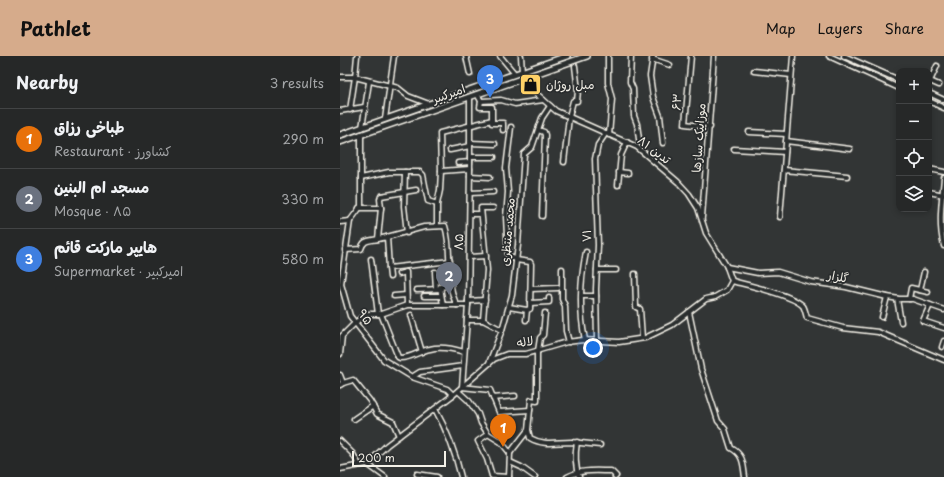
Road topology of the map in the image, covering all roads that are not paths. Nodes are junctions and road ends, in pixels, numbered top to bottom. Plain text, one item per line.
1 (357, 56) edge
2 (394, 56) edge
3 (466, 56) edge
4 (500, 56) edge
5 (521, 56) edge
6 (567, 56) edge
7 (587, 56) edge
8 (608, 56) edge
9 (631, 56) edge
10 (691, 56) edge
11 (714, 56) edge
12 (792, 56) edge
13 (829, 56) edge
14 (844, 56) edge
15 (554, 58) edge
16 (652, 58) edge
17 (670, 65) dead end
18 (576, 66) dead end
19 (937, 66) dead end
20 (754, 71) dead end
21 (522, 72) junction
22 (470, 74) dead end
23 (515, 74) junction
24 (791, 75) junction
25 (340, 77) edge
26 (356, 77) junction
27 (932, 77) edge
28 (520, 79) junction
29 (896, 79) edge
30 (369, 82) junction
31 (932, 83) edge
32 (939, 85) dead end
33 (390, 86) junction
34 (896, 87) edge
35 (477, 94) junction
36 (932, 94) edge
37 (470, 97) junction
38 (444, 100) junction
39 (543, 100) junction
40 (944, 100) edge
41 (481, 101) junction
42 (436, 102) junction
43 (932, 102) edge
44 (429, 105) junction
45 (446, 106) junction
46 (550, 106) junction
47 (364, 107) junction
48 (438, 108) junction
49 (944, 108) edge
50 (350, 110) junction
51 (340, 111) edge
52 (569, 117) junction
53 (386, 119) junction
54 (492, 120) junction
55 (470, 127) junction
56 (511, 127) dead end
57 (710, 127) junction
58 (362, 128) junction
59 (503, 130) dead end
60 (538, 130) junction
61 (749, 132) dead end
62 (361, 134) junction
63 (608, 134) junction
64 (786, 134) junction
65 (340, 135) edge
66 (639, 139) dead end
67 (786, 141) junction
68 (340, 142) edge
69 (627, 142) junction
70 (664, 143) dead end
71 (495, 144) dead end
72 (470, 145) junction
73 (734, 149) dead end
74 (850, 149) dead end
75 (450, 150) dead end
76 (785, 152) junction
77 (494, 157) dead end
78 (470, 159) junction
79 (564, 162) dead end
80 (458, 163) dead end
81 (470, 169) junction
82 (784, 170) junction
83 (932, 170) edge
84 (442, 171) junction
85 (405, 172) junction
86 (619, 172) junction
87 (944, 172) edge
88 (628, 173) dead end
89 (470, 176) junction
90 (490, 176) dead end
91 (847, 176) dead end
92 (361, 178) junction
93 (944, 178) edge
94 (618, 185) dead end
95 (416, 190) dead end
96 (404, 191) junction
97 (493, 192) dead end
98 (470, 193) junction
99 (932, 193) edge
100 (943, 195) edge
101 (437, 204) junction
102 (359, 208) junction
103 (380, 208) junction
104 (493, 208) dead end
105 (470, 214) junction
106 (481, 214) junction
107 (542, 216) dead end
108 (780, 217) dead end
109 (350, 221) junction
110 (702, 221) junction
111 (340, 222) edge
112 (437, 226) junction
113 (407, 233) junction
114 (387, 238) junction
115 (378, 239) junction
116 (944, 246) edge
117 (345, 250) junction
118 (586, 252) dead end
119 (486, 256) junction
120 (469, 257) junction
121 (371, 259) dead end
122 (516, 260) junction
123 (450, 261) junction
124 (727, 267) junction
125 (389, 268) junction
126 (562, 269) dead end
127 (597, 270) junction
128 (616, 270) dead end
129 (435, 272) dead end
130 (924, 272) dead end
131 (399, 274) dead end
132 (635, 274) dead end
133 (390, 277) dead end
134 (732, 281) junction
135 (340, 284) edge
136 (451, 286) junction
137 (558, 288) dead end
138 (438, 289) junction
139 (418, 290) dead end
140 (531, 290) junction
141 (920, 290) junction
142 (928, 292) dead end
143 (406, 295) junction
144 (394, 296) dead end
145 (424, 296) dead end
146 (441, 296) junction
147 (582, 296) junction
148 (596, 296) junction
149 (886, 297) junction
150 (549, 298) dead end
151 (897, 299) junction
152 (909, 299) junction
153 (485, 300) junction
154 (468, 303) junction
155 (530, 303) junction
156 (407, 305) junction
157 (443, 305) junction
158 (457, 305) junction
159 (930, 305) junction
160 (509, 307) junction
161 (527, 310) junction
162 (944, 310) edge
163 (689, 312) junction
164 (545, 313) dead end
165 (379, 314) junction
166 (411, 315) dead end
167 (882, 317) dead end
168 (467, 320) junction
169 (483, 320) junction
170 (526, 320) dead end
171 (901, 322) dead end
172 (355, 323) junction
173 (944, 328) edge
174 (502, 330) junction
175 (642, 338) junction
176 (585, 340) junction
177 (597, 341) junction
178 (944, 341) edge
179 (569, 342) junction
180 (942, 347) dead end
181 (538, 351) junction
182 (422, 352) junction
183 (464, 352) junction
184 (340, 354) edge
185 (944, 360) edge
186 (489, 364) junction
187 (463, 366) junction
188 (340, 375) edge
189 (412, 377) junction
190 (341, 384) edge
191 (460, 389) junction
192 (453, 395) junction
193 (515, 396) dead end
194 (493, 398) junction
195 (372, 406) junction
196 (435, 409) junction
197 (530, 410) junction
198 (354, 419) dead end
199 (528, 430) junction
200 (488, 434) junction
201 (400, 436) junction
202 (340, 441) edge
203 (577, 442) junction
204 (600, 445) dead end
205 (510, 453) junction
206 (510, 462) junction
207 (367, 464) junction
208 (359, 465) junction
209 (340, 469) edge
210 (577, 472) junction
211 (417, 474) dead end
212 (385, 477) edge
213 (437, 477) edge
214 (461, 477) edge
215 (509, 477) edge
216 (535, 477) edge
217 (567, 477) edge
218 (579, 477) edge
219 (615, 477) edge
220 (745, 477) edge

1 - 26 street
2 - 33 street
3 - 22 street
4 - 23 street
5 - 21 street
6 - 15 main road, امیرکبیر
7 - 28 main road, امیرکبیر
8 - 63 street, ۷۱
9 - 66 street
10 - 57 street, ۶۳
11 - 57 street, موزاییک سازها
12 - 24 street
13 - 34 street
14 - 29 street
15 - 21 main road, امیرکبیر
16 - 17 street
16 - 70 street
18 - 52 street
19 - 27 street
20 - 24 street
21 - 23 main road, امیرکبیر
23 - 38 main road, امیرکبیر
24 - 64 street
25 - 26 street
26 - 30 street
26 - 50 street
28 - 35 main road, امیرکبیر
28 - 39 street, تدین ۸۱
30 - 33 street
30 - 47 street
31 - 32 street
33 - 44 street
33 - 53 street
35 - 37 main road, امیرکبیر
35 - 41 street
36 - 40 street
37 - 45 main road, امیرکبیر
37 - 55 street, ۸۵
38 - 42 main road, امیرکبیر
38 - 45 main road
39 - 41 street
39 - 46 street, تدین ۸۱
41 - 54 street
42 - 44 main road, امیرکبیر
42 - 48 main road
43 - 49 street
44 - 53 main road, امیرکبیر
45 - 48 main road, امیرکبیر
46 - 52 street, تدین ۸۱
46 - 60 street, محمد منتظری
47 - 50 street
47 - 58 street
48 - 62 main road, امیرکبیر
50 - 51 street
52 - 63 street, تدین ۸۱
52 - 79 street
53 - 58 main road, امیرکبیر
54 - 55 street
54 - 59 street
55 - 72 street, ۸۵
55 - 84 street
56 - 122 street
57 - 110 street, موزاییک سازها
58 - 65 main road, امیرکبیر
60 - 107 street
60 - 122 street, محمد منتظری
61 - 64 street
62 - 68 main road, امیرکبیر
62 - 92 street, ۹۵
63 - 69 street, تدین ۸۱
63 - 127 street, ۷۱
64 - 67 street
67 - 74 street
67 - 76 street
69 - 86 street
69 - 110 street, تدین ۸۱
71 - 72 street
72 - 75 street
72 - 78 street, ۸۵
73 - 76 street
76 - 82 street
77 - 78 street
78 - 80 street
78 - 81 street, ۸۵
81 - 84 street
81 - 89 street, ۸۵
82 - 91 street
82 - 108 street
83 - 87 street
84 - 101 street
85 - 92 street
85 - 96 street
85 - 101 street
86 - 88 street
86 - 94 street
89 - 90 street
89 - 98 street, ۸۵
92 - 102 street, ۹۵
93 - 100 street
95 - 96 street
96 - 103 street
96 - 113 street
97 - 98 street
98 - 105 street, ۸۵
99 - 100 street
100 - 116 street
101 - 112 street
102 - 103 street
102 - 109 street, ۹۵
103 - 115 street
104 - 106 street
105 - 106 street
105 - 120 street, ۸۵
106 - 119 street
109 - 111 street
109 - 117 street, ۹۵
110 - 124 street, تدین ۸۱
112 - 113 street
112 - 123 street
113 - 114 street
114 - 115 street
114 - 125 street
115 - 117 street
117 - 135 street, ۹۵
118 - 147 street
119 - 120 street
119 - 153 street
120 - 154 street, ۸۵
121 - 165 street
122 - 140 street
122 - 160 street, محمد منتظری
123 - 125 street
123 - 136 street
124 - 134 street, تدین ۸۱
124 - 149 street, گلزار
125 - 133 street
126 - 179 street
127 - 128 street
127 - 148 street, ۷۱
129 - 138 street
130 - 141 street
131 - 143 street
132 - 175 street
134 - 163 street, لاله
134 - 185 street
135 - 172 street, ۹۵
136 - 138 street
136 - 158 street
137 - 140 street
138 - 139 street
138 - 146 street
140 - 155 street
141 - 142 street
141 - 152 street
143 - 144 street
143 - 156 street
145 - 146 street
146 - 157 street
147 - 148 street
147 - 176 street
148 - 177 street, ۷۱
149 - 151 street, گلزار
149 - 167 street
150 - 155 street
151 - 152 street, گلزار
151 - 171 street
152 - 159 street, گلزار
153 - 154 street
153 - 169 street
154 - 158 street
154 - 168 street, ۸۵
155 - 161 street
156 - 157 street
156 - 165 street
157 - 158 street
159 - 162 street, گلزار
159 - 173 street
160 - 161 street
160 - 174 street, محمد منتظری
161 - 170 street
163 - 175 street, لاله
163 - 220 street
164 - 181 street
165 - 172 street
165 - 182 street
166 - 182 street
168 - 169 street
168 - 183 street, ۸۵
169 - 174 street
172 - 184 street
172 - 189 street, ۹۵
174 - 186 street, محمد منتظری
175 - 177 street, لاله
176 - 177 street, لاله
176 - 179 street, لاله
178 - 180 street
179 - 181 street, لاله
181 - 186 street, لاله
181 - 197 street
182 - 183 street
183 - 187 street, ۸۵
186 - 191 street, لاله
187 - 189 street
187 - 191 street, ۸۵
188 - 190 street
189 - 192 street, ۹۵
190 - 195 street
191 - 192 street, لاله
191 - 194 street
191 - 200 street
192 - 196 street, لاله
193 - 194 street
194 - 197 street
195 - 198 street
195 - 201 street
196 - 201 street, لاله
196 - 214 street
197 - 199 street
199 - 203 street
199 - 205 street
200 - 205 street
200 - 215 street
201 - 207 street, لاله
202 - 208 street
203 - 204 street
203 - 210 street
205 - 206 street
206 - 215 street
206 - 216 street
207 - 208 street
207 - 212 street
208 - 209 street
210 - 217 street
210 - 218 street
210 - 219 street
211 - 213 street

